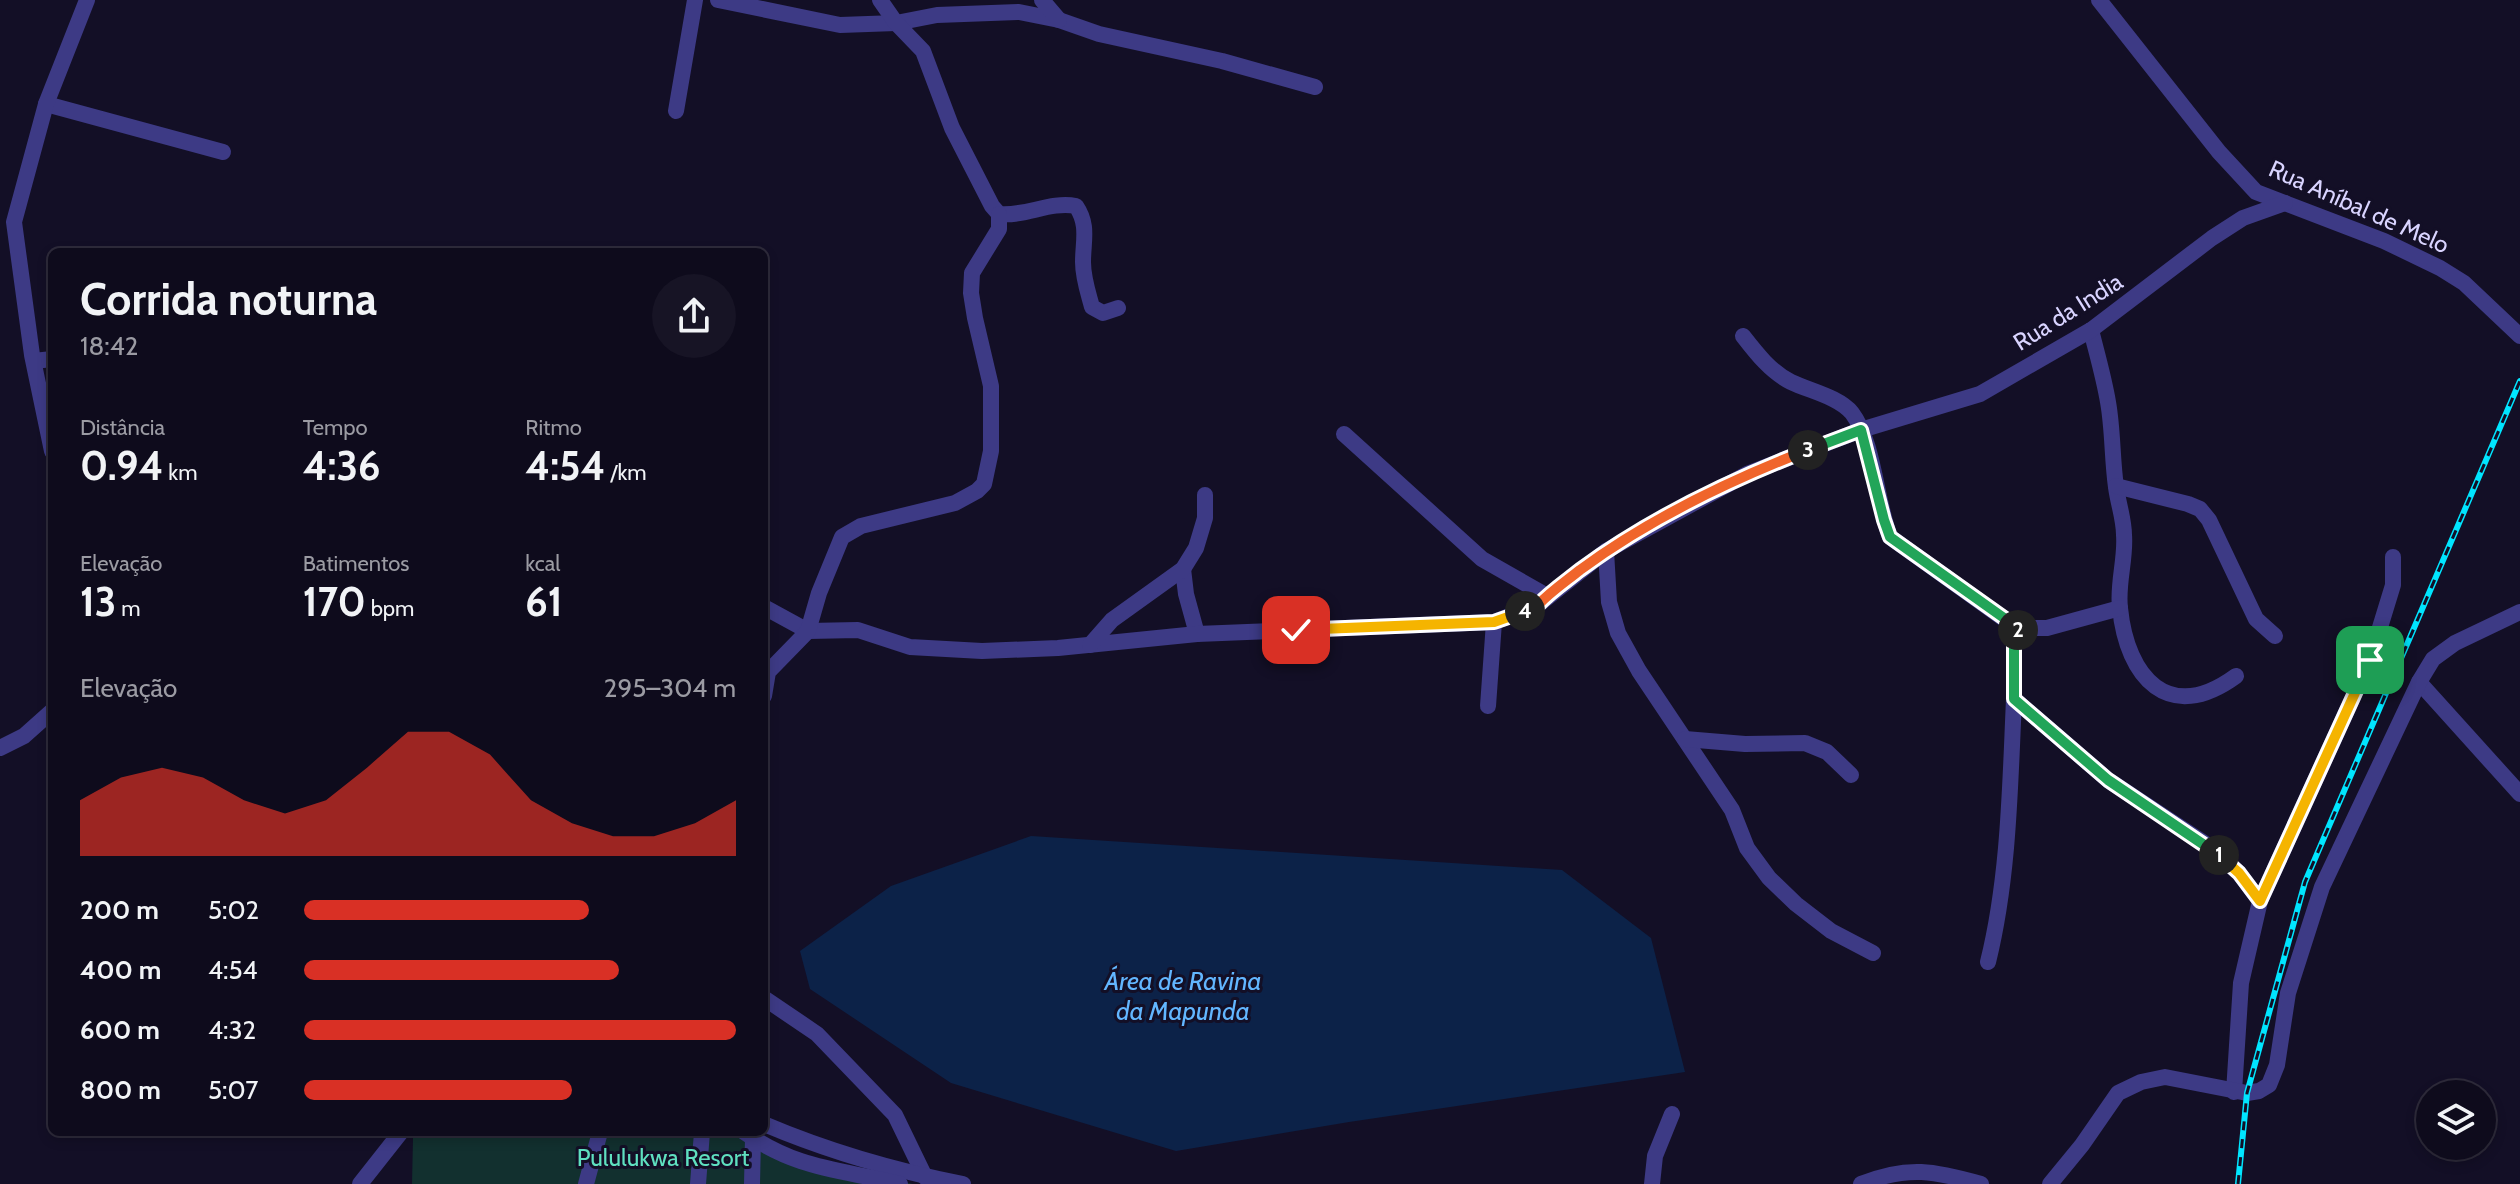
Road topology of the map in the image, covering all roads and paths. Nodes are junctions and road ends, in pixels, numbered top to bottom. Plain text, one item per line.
1 (87, 0) edge
2 (695, 0) edge
3 (718, 0) edge
4 (880, 0) edge
5 (1042, 0) edge
6 (2099, 0) edge
7 (940, 7) edge
8 (1059, 20) junction
9 (896, 23) junction
10 (1315, 87) dead end
11 (46, 104) junction
12 (676, 111) dead end
13 (223, 152) dead end
14 (2285, 203) junction
15 (999, 214) junction
16 (1118, 308) dead end
17 (2091, 330) junction
18 (2517, 333) edge
19 (1743, 336) dead end
20 (48, 359) edge
21 (34, 361) junction
22 (1861, 430) junction
23 (48, 431) edge
24 (1344, 434) dead end
25 (2116, 486) junction
26 (1205, 495) dead end
27 (1606, 551) junction
28 (2393, 557) dead end
29 (1183, 569) junction
30 (1547, 596) junction
31 (2120, 608) junction
32 (768, 609) edge
33 (2520, 612) edge
34 (1494, 622) junction
35 (2018, 628) junction
36 (808, 631) junction
37 (1197, 634) junction
38 (2275, 636) dead end
39 (1090, 645) junction
40 (768, 672) edge
41 (2236, 676) dead end
42 (2419, 682) junction
43 (2014, 699) junction
44 (1488, 706) dead end
45 (48, 715) edge
46 (1685, 739) junction
47 (0, 748) edge
48 (1851, 775) dead end
49 (2520, 794) edge
50 (2260, 901) junction
51 (1873, 953) dead end
52 (1988, 962) dead end
53 (768, 1001) edge
54 (2234, 1092) junction
55 (1672, 1114) dead end
56 (768, 1126) edge
57 (398, 1136) edge
58 (599, 1136) edge
59 (702, 1136) edge
60 (749, 1136) edge
61 (751, 1136) edge
62 (929, 1180) edge
63 (1974, 1183) edge
64 (360, 1184) edge
65 (586, 1184) edge
66 (698, 1184) edge
67 (752, 1184) edge
68 (900, 1184) edge
69 (963, 1184) edge
70 (1652, 1184) edge
71 (1861, 1184) edge
72 (2050, 1184) edge

1 - 11 street
2 - 12 street
3 - 9 street
4 - 9 street
5 - 8 street
6 - 14 street, Rua Aníbal de Melo
7 - 8 street
7 - 9 street
8 - 10 street
9 - 15 street
11 - 13 street
11 - 21 street
14 - 17 street, Rua da India
14 - 18 street, Rua Aníbal de Melo
15 - 16 street
15 - 36 street
17 - 22 street, Rua da India
17 - 25 street
19 - 22 street
20 - 21 street
21 - 23 street
22 - 27 street, Rua da India
22 - 35 street
24 - 30 street
25 - 31 street
25 - 38 street
26 - 29 street
27 - 30 street, Rua da India
27 - 46 street
28 - 50 street
29 - 37 street
29 - 39 street
30 - 34 street, Rua da India
31 - 35 street
31 - 41 street
32 - 36 street
33 - 42 street
34 - 37 street, Rua da India
34 - 44 street
35 - 43 street
36 - 39 street, Rua da India
36 - 40 street
37 - 39 street, Rua da India
42 - 49 street
42 - 54 street
43 - 50 street
43 - 52 street
45 - 47 street
46 - 48 street
46 - 51 street
50 - 54 street
53 - 62 street
54 - 72 street
55 - 70 street
56 - 62 street
57 - 64 street
58 - 65 street
59 - 66 street
60 - 67 street
61 - 68 street
62 - 69 street
63 - 71 street

